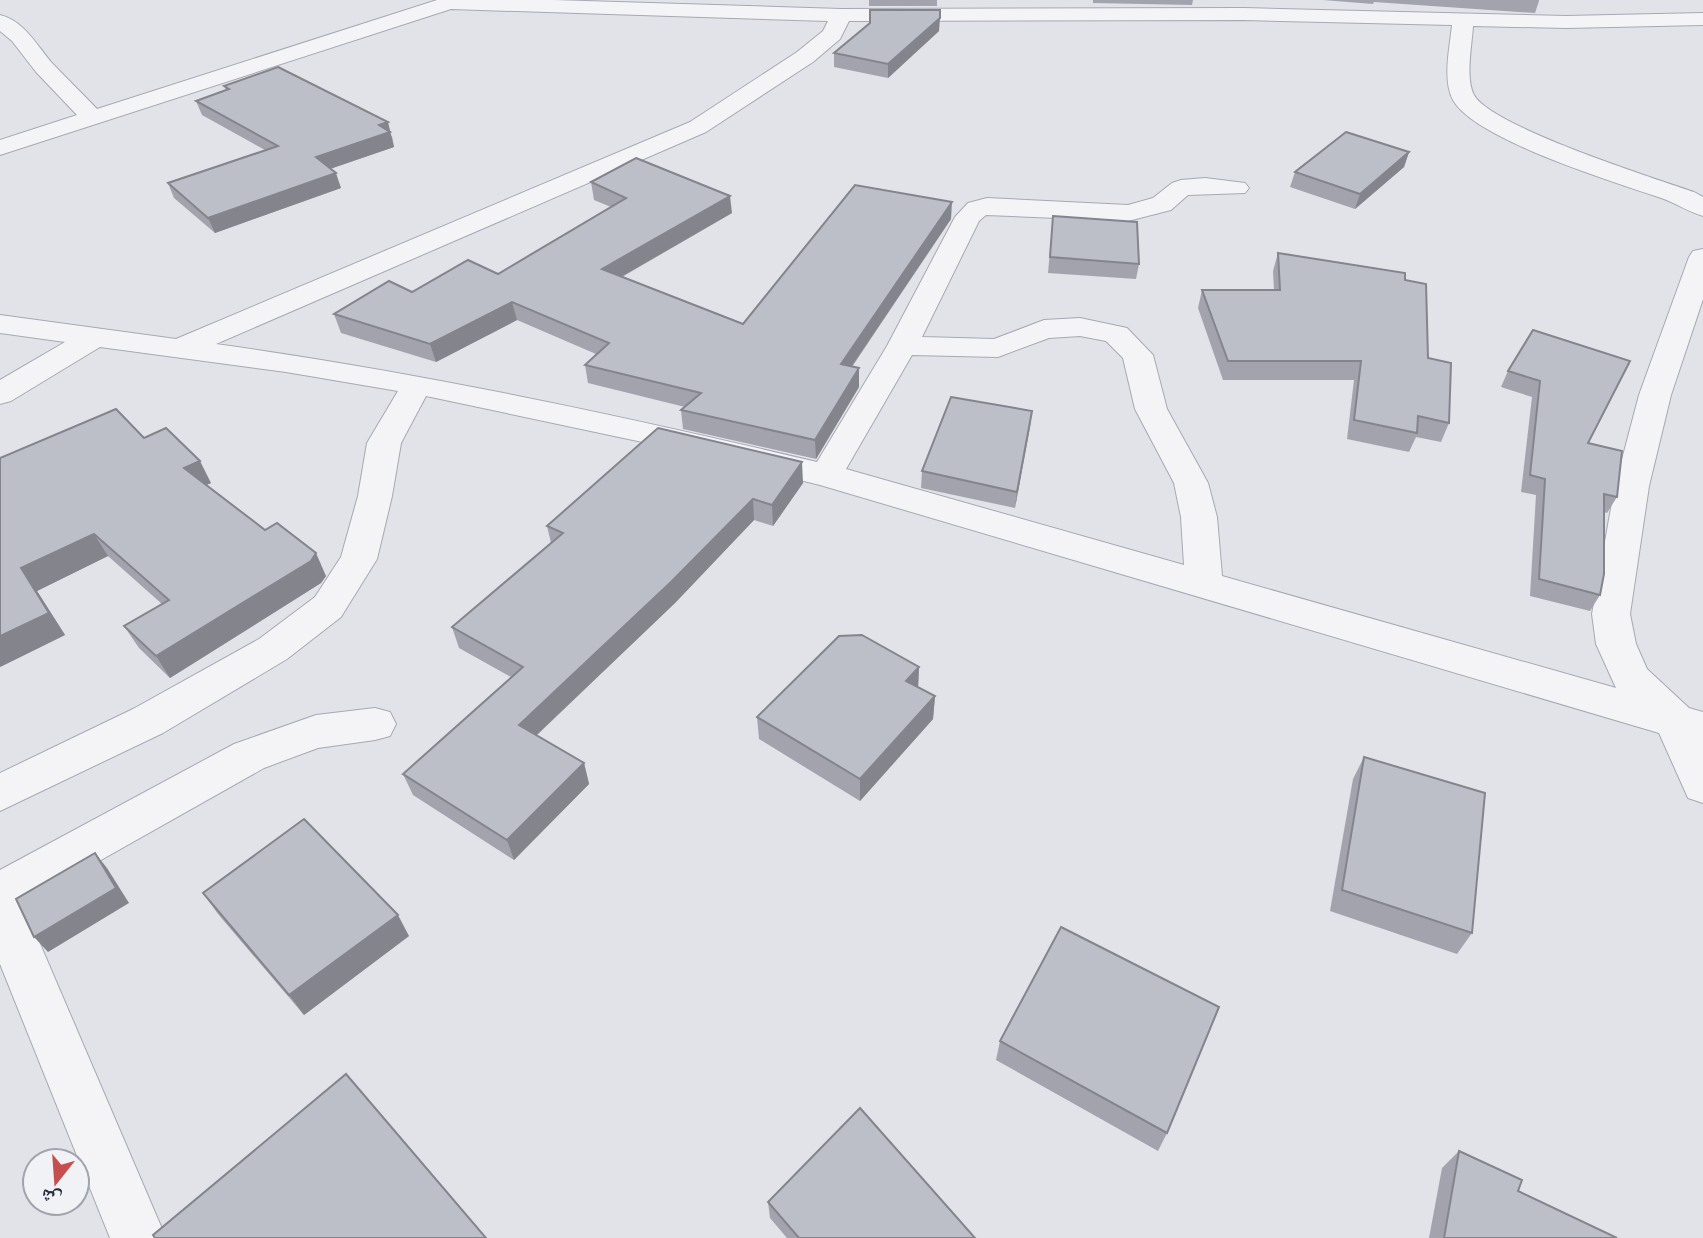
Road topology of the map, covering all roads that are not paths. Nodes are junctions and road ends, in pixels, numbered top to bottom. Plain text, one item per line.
1 (455, 1) edge
2 (1246, 7) edge
3 (841, 15) junction
4 (1703, 19) edge
5 (1463, 20) junction
6 (0, 21) edge
7 (93, 118) junction
8 (0, 148) edge
9 (1236, 188) dead end
10 (1703, 208) edge
11 (1703, 257) edge
12 (0, 324) edge
13 (96, 336) junction
14 (902, 346) junction
15 (181, 348) junction
16 (417, 385) junction
17 (0, 394) edge
18 (826, 475) junction
19 (1204, 584) junction
20 (375, 723) dead end
21 (1689, 725) edge
22 (1703, 785) edge
23 (0, 793) edge
24 (0, 893) edge
25 (0, 905) edge
26 (138, 1238) edge

1 - 3 street
1 - 7 street
2 - 3 street
2 - 5 street
3 - 15 street
4 - 5 street
5 - 10 street
6 - 7 street
7 - 8 street
9 - 14 street
11 - 21 street
12 - 13 street
13 - 15 street
13 - 17 street
14 - 18 street
14 - 19 street
15 - 16 street
16 - 18 street
16 - 23 street
18 - 19 street
19 - 21 street
20 - 24 street
21 - 22 street
25 - 26 street

